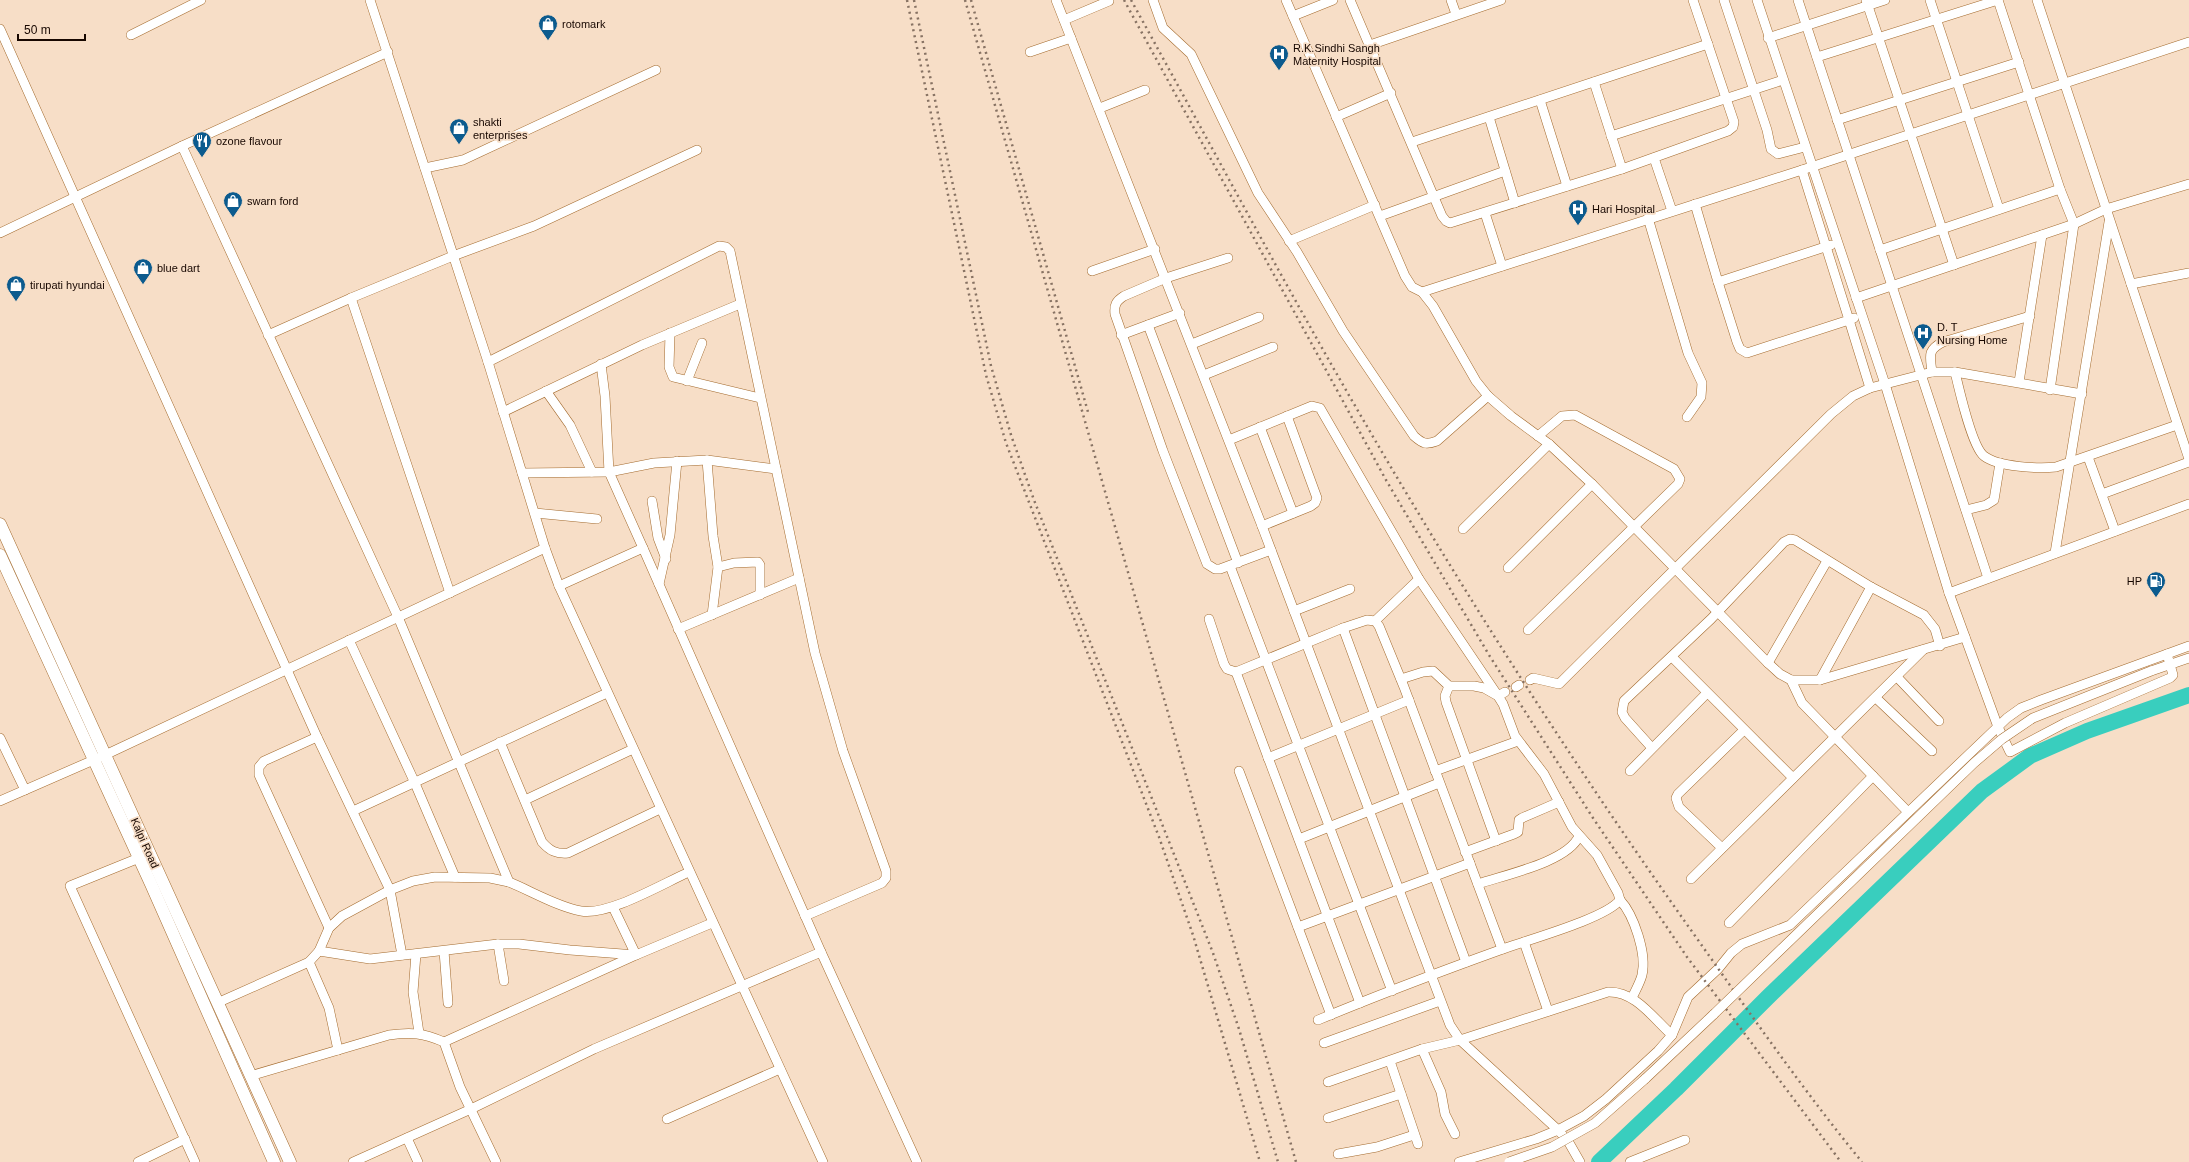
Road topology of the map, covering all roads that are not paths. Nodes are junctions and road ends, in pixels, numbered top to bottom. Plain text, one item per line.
1 (201, 0) edge
2 (370, 0) edge
3 (1056, 0) edge
4 (1152, 0) edge
5 (1286, 0) edge
6 (1333, 0) edge
7 (1350, 0) edge
8 (1451, 0) edge
9 (1501, 0) edge
10 (1693, 0) edge
11 (1724, 0) edge
12 (1756, 0) edge
13 (1798, 0) edge
14 (1885, 0) edge
15 (1930, 0) edge
16 (1998, 0) edge
17 (2037, 0) edge
18 (1109, 1) dead end
19 (1479, 3) edge
20 (1867, 3) edge
21 (1456, 14) junction
22 (1293, 16) junction
23 (1064, 20) junction
24 (1936, 21) junction
25 (1806, 25) junction
26 (0, 29) edge
27 (130, 35) dead end
28 (1071, 38) junction
29 (1768, 38) junction
30 (1879, 39) junction
31 (2189, 42) edge
32 (1708, 44) junction
33 (1370, 45) junction
34 (388, 52) junction
35 (1030, 52) dead end
36 (1817, 57) junction
37 (2019, 62) junction
38 (656, 70) dead end
39 (1783, 80) junction
40 (1956, 81) junction
41 (1594, 82) junction
42 (2066, 82) junction
43 (1753, 89) junction
44 (1145, 90) dead end
45 (1391, 93) junction
46 (2030, 94) junction
47 (1727, 98) junction
48 (1899, 99) junction
49 (1540, 100) junction
50 (1100, 108) junction
51 (1968, 114) junction
52 (1336, 117) junction
53 (1489, 117) junction
54 (1837, 120) junction
55 (1911, 134) junction
56 (1611, 136) junction
57 (1412, 142) junction
58 (182, 146) junction
59 (1805, 146) junction
60 (697, 150) dead end
61 (1848, 154) junction
62 (1654, 158) junction
63 (1812, 167) junction
64 (425, 168) junction
65 (1622, 169) junction
66 (1802, 170) junction
67 (1505, 171) junction
68 (2189, 184) edge
69 (1567, 186) junction
70 (2060, 189) junction
71 (1434, 195) junction
72 (75, 197) junction
73 (1515, 203) junction
74 (1695, 204) junction
75 (1375, 205) junction
76 (1999, 210) junction
77 (2106, 210) junction
78 (1672, 211) junction
79 (1485, 213) junction
80 (1380, 216) junction
81 (1648, 218) junction
82 (2109, 221) junction
83 (2074, 224) junction
84 (1942, 229) junction
85 (0, 232) edge
86 (2042, 235) junction
87 (1289, 241) junction
88 (1838, 242) junction
89 (1826, 246) junction
90 (1155, 249) junction
91 (1880, 250) junction
92 (453, 256) junction
93 (1228, 258) dead end
94 (1954, 265) junction
95 (1502, 266) junction
96 (1092, 271) dead end
97 (2189, 273) edge
98 (1166, 278) junction
99 (1718, 282) junction
100 (2130, 284) junction
101 (1892, 285) junction
102 (1422, 292) junction
103 (351, 298) junction
104 (1856, 298) junction
105 (740, 304) junction
106 (1180, 313) junction
107 (1861, 315) junction
108 (2030, 316) junction
109 (1259, 317) dead end
110 (1849, 320) junction
111 (1148, 325) junction
112 (670, 333) junction
113 (268, 335) junction
114 (1121, 335) junction
115 (702, 343) dead end
116 (1192, 344) junction
117 (1273, 347) dead end
118 (488, 362) junction
119 (601, 364) junction
120 (1932, 372) junction
121 (1955, 372) junction
122 (1204, 375) junction
123 (1920, 375) junction
124 (687, 381) junction
125 (2019, 382) junction
126 (1885, 384) junction
127 (1870, 388) junction
128 (2050, 390) junction
129 (546, 391) junction
130 (2082, 394) junction
131 (1488, 396) junction
132 (760, 398) junction
133 (503, 412) junction
134 (1287, 416) junction
135 (1687, 417) dead end
136 (2177, 425) junction
137 (1260, 427) junction
138 (1538, 436) junction
139 (1229, 440) junction
140 (1549, 444) junction
141 (2088, 457) junction
142 (2189, 459) edge
143 (707, 460) junction
144 (677, 461) junction
145 (2189, 462) edge
146 (2000, 463) junction
147 (2069, 464) junction
148 (776, 469) junction
149 (592, 472) junction
150 (609, 472) junction
151 (522, 473) junction
152 (1592, 484) junction
153 (2102, 494) junction
154 (652, 501) dead end
155 (2189, 504) edge
156 (1966, 510) junction
157 (534, 513) junction
158 (1293, 513) junction
159 (597, 519) dead end
160 (0, 524) edge
161 (1262, 526) junction
162 (1633, 528) junction
163 (1463, 529) dead end
164 (2115, 531) junction
165 (545, 548) junction
166 (643, 548) junction
167 (1271, 550) junction
168 (2055, 553) junction
169 (0, 555) edge
170 (666, 558) junction
171 (1827, 561) junction
172 (1234, 564) junction
173 (718, 567) junction
174 (1508, 568) dead end
175 (1674, 568) junction
176 (799, 578) junction
177 (1988, 578) junction
178 (1419, 579) junction
179 (659, 584) junction
180 (559, 586) junction
181 (1871, 587) junction
182 (1350, 589) dead end
183 (450, 592) junction
184 (1949, 593) junction
185 (760, 595) junction
186 (1294, 611) junction
187 (1717, 611) junction
188 (712, 614) junction
189 (398, 617) junction
190 (1208, 619) dead end
191 (1375, 621) junction
192 (46, 625) junction
193 (1343, 628) junction
194 (678, 629) junction
195 (1528, 630) dead end
196 (35, 632) junction
197 (1965, 637) junction
198 (349, 640) junction
199 (1306, 644) junction
200 (1940, 646) junction
201 (2189, 646) edge
202 (1923, 650) junction
203 (2167, 654) junction
204 (1672, 657) junction
205 (2189, 658) edge
206 (1267, 659) junction
207 (1768, 663) junction
208 (2171, 664) junction
209 (286, 669) junction
210 (1236, 672) junction
211 (1897, 677) junction
212 (1401, 679) junction
213 (1530, 680) dead end
214 (1790, 680) junction
215 (1820, 680) junction
216 (1449, 686) junction
217 (607, 693) junction
218 (1707, 693) junction
219 (1502, 694) junction
220 (1876, 698) junction
221 (1409, 700) junction
222 (1375, 714) junction
223 (1939, 721) dead end
224 (1998, 727) junction
225 (1339, 728) junction
226 (1744, 730) junction
227 (317, 737) junction
228 (1834, 737) junction
229 (0, 738) edge
230 (1518, 741) junction
231 (500, 742) junction
232 (1298, 745) junction
233 (1652, 748) junction
234 (633, 749) junction
235 (1932, 751) dead end
236 (105, 755) junction
237 (1268, 758) junction
238 (93, 760) junction
239 (459, 760) junction
240 (1466, 760) junction
241 (1238, 771) dead end
242 (1435, 771) junction
243 (1630, 771) dead end
244 (1873, 776) junction
245 (1793, 778) junction
246 (414, 781) junction
247 (1439, 783) junction
248 (25, 790) junction
249 (1405, 796) junction
250 (525, 800) junction
251 (0, 801) edge
252 (1559, 802) junction
253 (660, 809) junction
254 (1370, 810) junction
255 (353, 811) junction
256 (1908, 812) junction
257 (1329, 826) junction
258 (1579, 836) junction
259 (1299, 839) junction
260 (1496, 841) junction
261 (1722, 848) junction
262 (1466, 852) junction
263 (139, 858) junction
264 (1470, 863) junction
265 (689, 872) junction
266 (1435, 876) junction
267 (455, 877) junction
268 (1690, 879) dead end
269 (509, 882) junction
270 (1478, 884) junction
271 (1399, 889) junction
272 (390, 890) junction
273 (1620, 900) junction
274 (1361, 904) junction
275 (613, 907) junction
276 (805, 916) junction
277 (1328, 917) junction
278 (712, 923) junction
279 (1729, 923) dead end
280 (1298, 927) junction
281 (329, 928) junction
282 (1524, 942) junction
283 (498, 944) junction
284 (1502, 949) junction
285 (444, 951) junction
286 (320, 952) junction
287 (821, 952) junction
288 (416, 954) junction
289 (636, 955) junction
290 (402, 956) junction
291 (310, 962) junction
292 (1466, 962) junction
293 (1431, 977) junction
294 (504, 980) dead end
295 (742, 985) junction
296 (1392, 991) junction
297 (1632, 998) junction
298 (1440, 1001) junction
299 (217, 1003) junction
300 (448, 1003) dead end
301 (1360, 1003) junction
302 (1548, 1010) junction
303 (1331, 1015) junction
304 (1318, 1020) dead end
305 (419, 1034) junction
306 (1672, 1035) junction
307 (1460, 1040) junction
308 (444, 1042) junction
309 (1324, 1043) dead end
310 (1422, 1049) junction
311 (338, 1050) junction
312 (1390, 1060) junction
313 (780, 1069) junction
314 (250, 1076) junction
315 (1328, 1082) dead end
316 (1401, 1094) junction
317 (471, 1109) junction
318 (1328, 1118) dead end
319 (667, 1119) dead end
320 (1558, 1130) junction
321 (1455, 1134) dead end
322 (1414, 1135) junction
323 (407, 1138) junction
324 (185, 1139) junction
325 (1685, 1140) dead end
326 (1418, 1144) dead end
327 (1338, 1154) dead end
328 (138, 1162) edge
329 (195, 1162) edge
330 (274, 1162) edge
331 (290, 1162) edge
332 (353, 1162) edge
333 (418, 1162) edge
334 (496, 1162) edge
335 (823, 1162) edge
336 (917, 1162) edge
337 (1459, 1162) edge
338 (1509, 1162) edge
339 (1580, 1162) edge
340 (1630, 1162) edge

1 - 27 street
2 - 34 street
3 - 23 street
4 - 87 street
5 - 22 street
6 - 22 street
7 - 33 street
8 - 21 street
9 - 19 street
10 - 32 street
11 - 43 street
12 - 29 street
13 - 25 street
14 - 20 street
15 - 24 street
16 - 24 street
16 - 37 street
17 - 42 street
18 - 23 street
19 - 21 street
20 - 25 street
20 - 30 street
21 - 33 street
22 - 52 street
23 - 28 street
24 - 30 street
24 - 40 street
25 - 29 street
25 - 36 street
26 - 72 street
28 - 35 street
28 - 50 street
29 - 39 street
30 - 36 street
30 - 48 street
31 - 42 street
32 - 41 street
32 - 47 street
33 - 45 street
34 - 58 street
34 - 64 street
36 - 54 street
37 - 40 street
37 - 46 street
38 - 64 street
39 - 43 street
39 - 59 street
40 - 48 street
40 - 51 street
41 - 49 street
41 - 56 street
42 - 46 street
42 - 77 street
43 - 47 street
43 - 59 street
44 - 50 street
45 - 52 street
45 - 57 street
46 - 51 street
46 - 70 street
47 - 56 street
47 - 62 street
48 - 54 street
48 - 55 street
49 - 53 street
49 - 69 street
50 - 90 street
51 - 55 street
51 - 76 street
52 - 75 street
53 - 57 street
53 - 67 street
54 - 61 street
55 - 61 street
55 - 84 street
56 - 65 street
57 - 71 street
58 - 72 street
58 - 113 street
59 - 63 street
60 - 92 street
61 - 63 street
61 - 91 street
62 - 65 street
62 - 78 street
63 - 66 street
63 - 88 street
64 - 92 street
65 - 69 street
66 - 74 street
66 - 89 street
67 - 71 street
67 - 73 street
68 - 77 street
69 - 73 street
70 - 76 street
70 - 83 street
71 - 79 street
71 - 80 street
72 - 85 street
72 - 209 street
73 - 79 street
74 - 78 street
74 - 99 street
75 - 80 street
75 - 87 street
76 - 84 street
77 - 82 street
77 - 83 street
78 - 81 street
79 - 95 street
80 - 102 street
81 - 95 street
81 - 135 street
82 - 100 street
82 - 130 street
83 - 86 street
83 - 128 street
84 - 91 street
84 - 94 street
86 - 94 street
86 - 108 street
87 - 131 street
88 - 89 street
88 - 104 street
89 - 99 street
89 - 110 street
90 - 96 street
90 - 98 street
91 - 101 street
92 - 103 street
92 - 118 street
93 - 98 street
94 - 101 street
95 - 102 street
97 - 100 street
98 - 106 street
98 - 114 street
99 - 110 street
100 - 136 street
101 - 104 street
101 - 123 street
102 - 131 street
103 - 113 street
103 - 183 street
104 - 107 street
105 - 112 street
105 - 118 street
105 - 132 street
106 - 111 street
106 - 116 street
107 - 110 street
107 - 126 street
108 - 120 street
108 - 125 street
109 - 116 street
110 - 127 street
111 - 114 street
111 - 172 street
112 - 119 street
112 - 124 street
113 - 189 street
114 - 172 street
115 - 124 street
116 - 122 street
117 - 122 street
118 - 133 street
119 - 129 street
119 - 150 street
120 - 121 street
120 - 123 street
121 - 125 street
121 - 146 street
122 - 139 street
123 - 126 street
123 - 156 street
124 - 132 street
125 - 128 street
126 - 127 street
126 - 184 street
127 - 175 street
128 - 130 street
129 - 133 street
129 - 149 street
130 - 147 street
131 - 138 street
132 - 148 street
133 - 151 street
134 - 137 street
134 - 158 street
134 - 178 street
136 - 141 street
136 - 142 street
137 - 139 street
137 - 158 street
138 - 140 street
138 - 162 street
139 - 161 street
140 - 152 street
140 - 163 street
141 - 147 street
141 - 153 street
143 - 144 street
143 - 148 street
143 - 173 street
144 - 150 street
144 - 170 street
145 - 153 street
146 - 147 street
146 - 156 street
147 - 168 street
148 - 176 street
149 - 150 street
149 - 151 street
150 - 166 street
151 - 157 street
152 - 162 street
152 - 174 street
153 - 164 street
154 - 170 street
155 - 164 street
156 - 177 street
157 - 159 street
157 - 165 street
158 - 161 street
160 - 192 main road, Kalpi Road
161 - 167 street
162 - 175 street
162 - 195 street
164 - 168 street
165 - 180 street
165 - 183 street
166 - 179 street
166 - 180 street
167 - 172 street
167 - 186 street
168 - 177 street
169 - 196 main road, Kalpi Road
170 - 179 street
171 - 181 street
171 - 187 street
171 - 207 street
172 - 206 street
173 - 185 street
173 - 188 street
175 - 187 street
175 - 213 street
176 - 185 street
176 - 276 street
177 - 184 street
178 - 191 street
178 - 219 street
179 - 194 street
180 - 217 street
181 - 200 street
181 - 215 street
182 - 186 street
183 - 189 street
184 - 197 street
185 - 188 street
186 - 199 street
187 - 204 street
187 - 207 street
188 - 194 street
189 - 198 street
189 - 239 street
190 - 210 street
191 - 193 street
191 - 212 street
192 - 196 main road
192 - 236 main road, Kalpi Road
193 - 199 street
193 - 222 street
194 - 276 street
196 - 238 main road, Kalpi Road
197 - 200 street
197 - 224 street
198 - 209 street
198 - 246 street
199 - 206 street
199 - 225 street
200 - 202 street
201 - 203 street
202 - 211 street
202 - 215 street
203 - 208 street
203 - 224 street
204 - 218 street
204 - 233 street
205 - 208 street
206 - 210 street
206 - 232 street
207 - 214 street
208 - 224 street
208 - 338 street, bridge
209 - 227 street
209 - 236 street
210 - 237 street
211 - 220 street
211 - 223 street
212 - 216 street
212 - 221 street
214 - 215 street
214 - 228 street
216 - 219 street
216 - 240 street
217 - 231 street
217 - 234 street
218 - 226 street
218 - 233 street
219 - 230 street
220 - 228 street
220 - 235 street
221 - 222 street
221 - 242 street
222 - 225 street
222 - 249 street
224 - 256 street
225 - 232 street
225 - 254 street
226 - 245 street
226 - 261 street
227 - 255 street
227 - 281 street
228 - 244 street
228 - 245 street
229 - 248 street
230 - 240 street
230 - 252 street
231 - 239 street
231 - 250 street
232 - 237 street
232 - 257 street
233 - 243 street
234 - 250 street
234 - 253 street
236 - 238 street
236 - 299 main road, Kalpi Road
237 - 259 street
238 - 248 street
238 - 263 main road, Kalpi Road
239 - 246 street
239 - 269 street
240 - 242 street
240 - 260 street
241 - 280 street
242 - 247 street
244 - 256 street
244 - 279 street
245 - 261 street
246 - 255 street
246 - 267 street
247 - 249 street
247 - 262 street
248 - 251 street
249 - 254 street
249 - 266 street
250 - 253 street
252 - 258 street
252 - 260 street
253 - 265 street
254 - 257 street
254 - 271 street
255 - 272 street
256 - 306 street
257 - 259 street
257 - 274 street
258 - 270 street
258 - 273 street
259 - 277 street
260 - 262 street
261 - 268 street
262 - 264 street
263 - 324 street
263 - 330 main road, Kalpi Road
264 - 266 street
264 - 270 street
265 - 275 street
265 - 278 street
266 - 271 street
266 - 292 street
267 - 269 street
267 - 272 street
269 - 275 street
270 - 284 street
271 - 274 street
271 - 293 street
272 - 281 street
272 - 290 street
273 - 282 street
273 - 297 street
274 - 277 street
274 - 296 street
275 - 289 street
276 - 287 street
277 - 280 street
277 - 301 street
278 - 289 street
278 - 295 street
280 - 303 street
281 - 286 street
282 - 284 street
282 - 302 street
283 - 285 street
283 - 289 street
283 - 294 street
284 - 292 street
285 - 288 street
285 - 300 street
286 - 290 street
286 - 291 street
287 - 295 street
287 - 336 street
288 - 290 street
288 - 305 street
289 - 308 street
291 - 299 street
291 - 311 street
292 - 293 street
293 - 296 street
293 - 298 street
295 - 313 street
295 - 317 street
296 - 301 street
297 - 302 street
297 - 306 street
298 - 307 street
298 - 309 street
299 - 314 main road, Kalpi Road
301 - 303 street
302 - 307 street
303 - 304 street
305 - 308 street
305 - 311 street
306 - 320 street
307 - 310 street
307 - 320 street
308 - 317 street
310 - 312 street
310 - 321 street
311 - 314 street
312 - 315 street
312 - 316 street
313 - 319 street
313 - 335 street
314 - 331 main road, Kalpi Road
316 - 318 street
316 - 322 street
317 - 323 street
317 - 334 street
320 - 337 street
320 - 339 street
322 - 326 street
322 - 327 street
323 - 332 street
323 - 333 street
324 - 328 street
324 - 329 street
325 - 340 street

